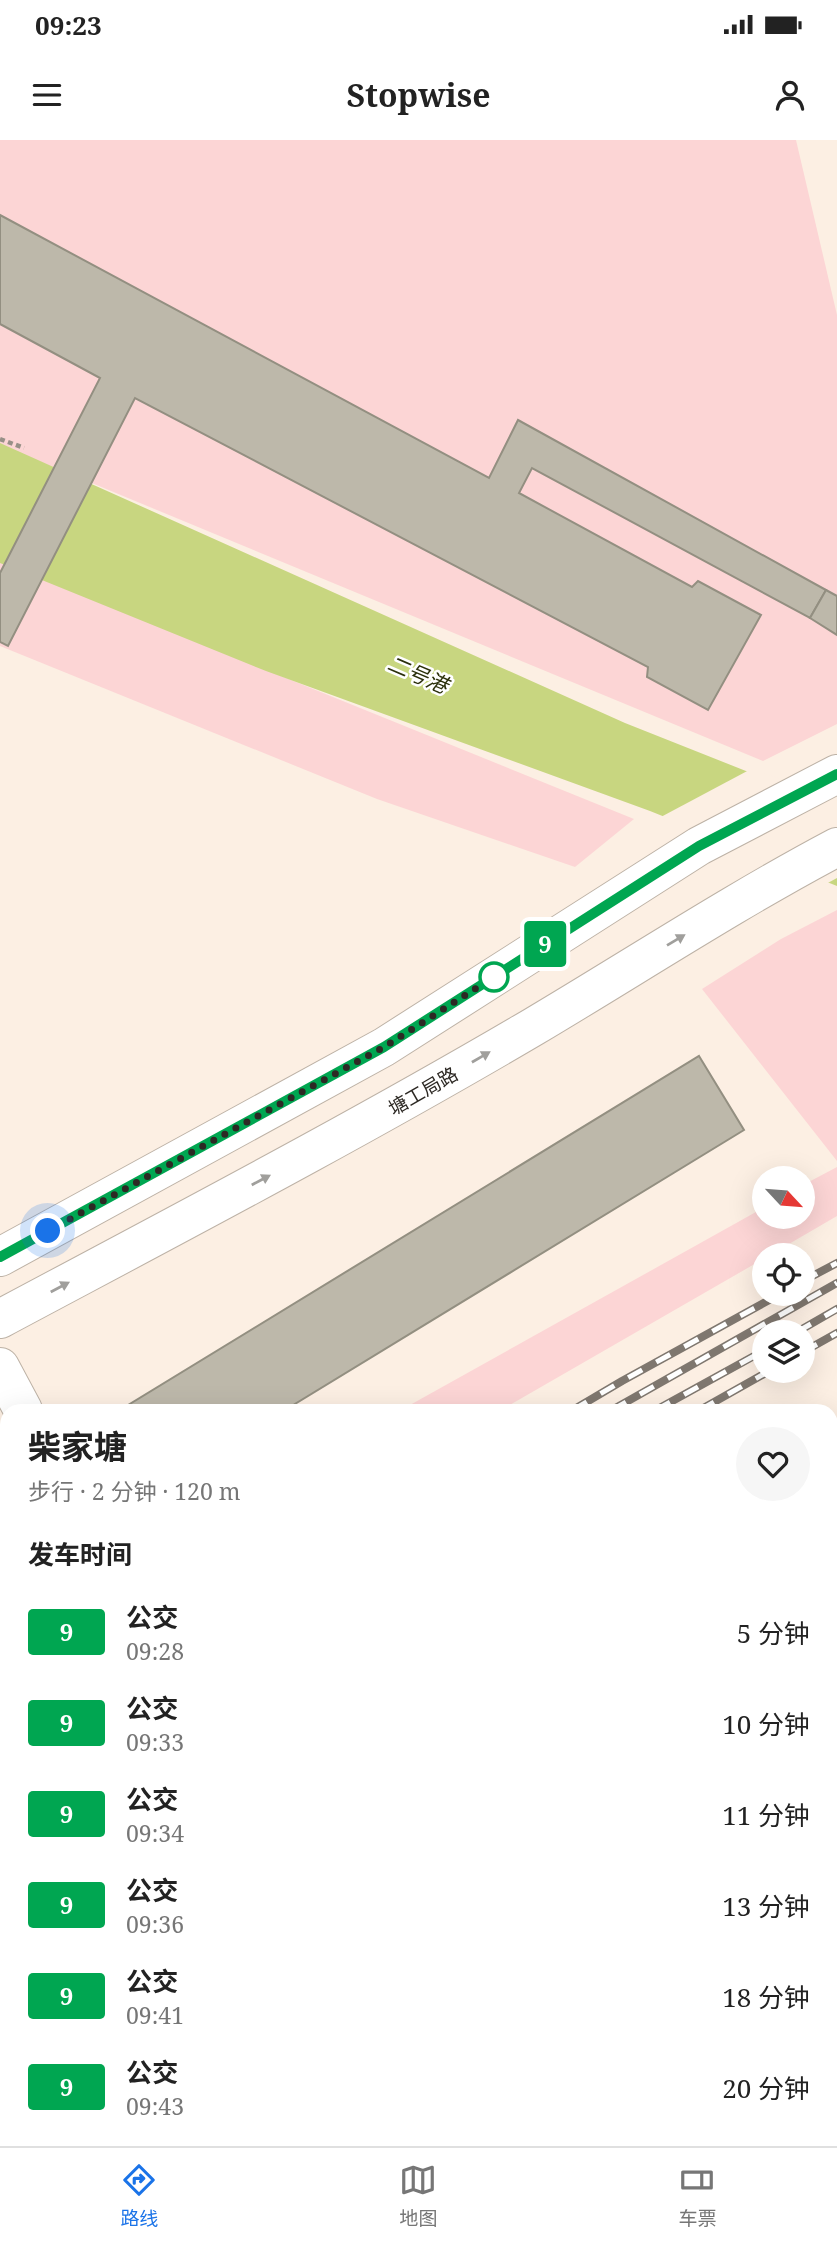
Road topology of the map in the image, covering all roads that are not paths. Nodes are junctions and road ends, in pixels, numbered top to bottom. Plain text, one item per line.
1 (826, 780) edge
2 (837, 847) edge
3 (0, 1257) edge
4 (0, 1320) edge
5 (0, 1367) edge
6 (20, 1404) edge

1 - 3 main road
4 -> 2 main road, 塘工局路
5 - 6 main road

